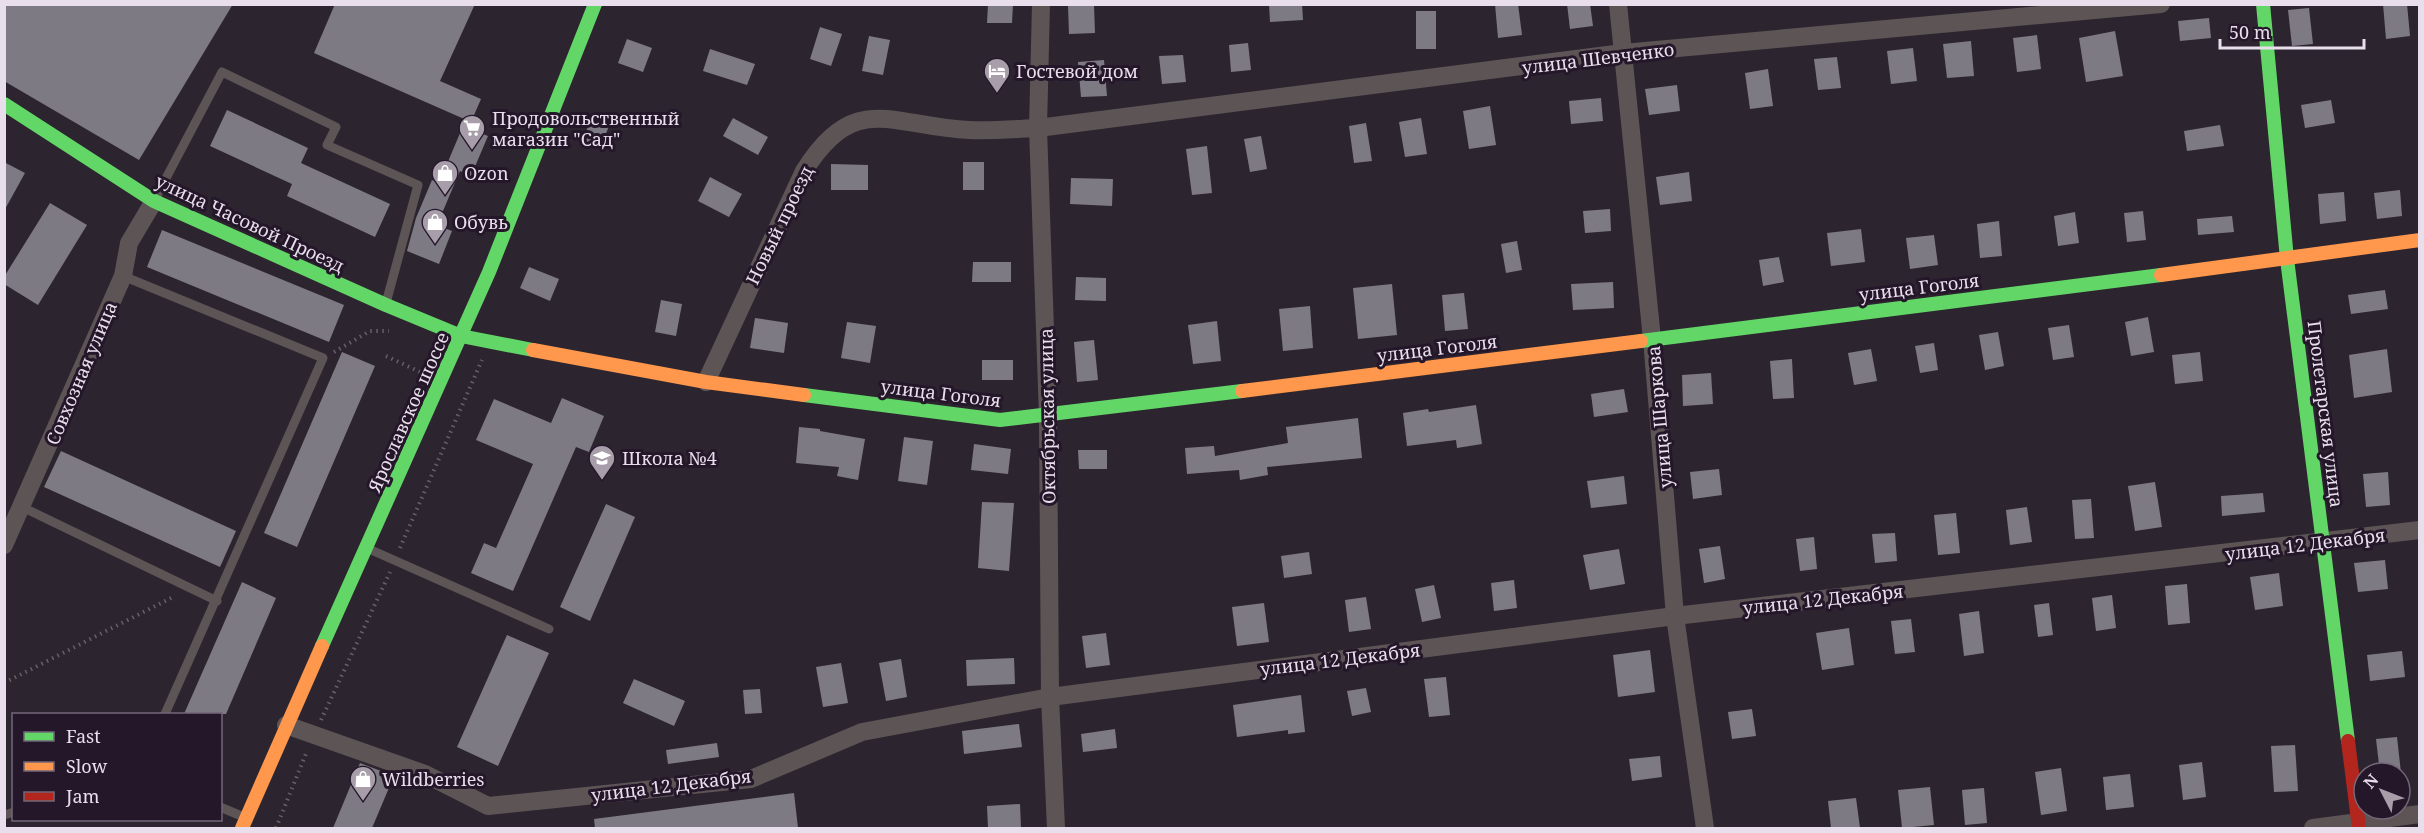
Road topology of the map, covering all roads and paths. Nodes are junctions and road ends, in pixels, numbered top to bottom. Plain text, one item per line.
1 (595, 4) edge
2 (1041, 4) edge
3 (1618, 4) edge
4 (2161, 4) edge
5 (2264, 4) edge
6 (1623, 53) junction
7 (4, 104) edge
8 (1038, 128) junction
9 (154, 201) junction
10 (2420, 240) edge
11 (2287, 259) junction
12 (123, 276) junction
13 (386, 305) junction
14 (398, 331) dead end
15 (461, 336) junction
16 (1652, 339) junction
17 (490, 341) junction
18 (323, 358) junction
19 (706, 382) junction
20 (1048, 416) junction
21 (22, 507) junction
22 (2420, 530) edge
23 (2324, 542) junction
24 (4, 545) edge
25 (367, 548) junction
26 (395, 561) junction
27 (190, 588) junction
28 (217, 601) junction
29 (1676, 616) junction
30 (549, 629) dead end
31 (4, 683) edge
32 (1050, 697) junction
33 (165, 713) edge
34 (286, 725) junction
35 (314, 735) junction
36 (222, 808) edge
37 (2420, 814) edge
38 (244, 823) edge
39 (2358, 826) edge
40 (276, 828) edge
41 (1056, 828) edge
42 (1705, 828) edge
43 (2313, 828) edge

1 - 15 street, Ярославское шоссе
2 - 8 street, Октябрьская улица
3 - 6 street, улица Шаркова
4 - 6 street, улица Шевченко
5 - 11 street, Пролетарская улица
6 - 8 street, улица Шевченко
6 - 16 street, улица Шаркова
7 - 9 street, улица Часовой Проезд
8 - 19 street, Новый проезд
8 - 20 street, Октябрьская улица
9 - 12 street, Совхозная улица
9 - 13 street, улица Часовой Проезд
9 - 13 lane
10 - 11 street, улица Гоголя
11 - 16 street, улица Гоголя
11 - 23 street, Пролетарская улица
12 - 18 lane
12 - 21 street, Совхозная улица
13 - 15 street, улица Часовой Проезд
14 - 18 path
15 - 17 street, улица Гоголя
15 - 25 street, Ярославское шоссе
16 - 20 street, улица Гоголя
16 - 29 street, улица Шаркова
17 - 19 street, улица Гоголя
17 - 26 path
18 - 28 lane
19 - 20 street, улица Гоголя
20 - 32 street, Октябрьская улица
21 - 24 street, Совхозная улица
21 - 27 lane
22 - 23 street, улица 12 Декабря
23 - 29 street, улица 12 Декабря
23 - 39 street, Пролетарская улица
25 - 26 lane
25 - 34 street, Ярославское шоссе
26 - 30 lane
26 - 35 path
27 - 28 lane
27 - 31 path
28 - 33 lane
29 - 32 street, улица 12 Декабря
29 - 42 street, улица Шаркова
32 - 35 street, улица 12 Декабря
32 - 41 street, Октябрьская улица
34 - 35 street, улица 12 Декабря
34 - 38 street, Ярославское шоссе
35 - 40 path
36 - 38 lane
37 - 39 street
39 - 43 street

